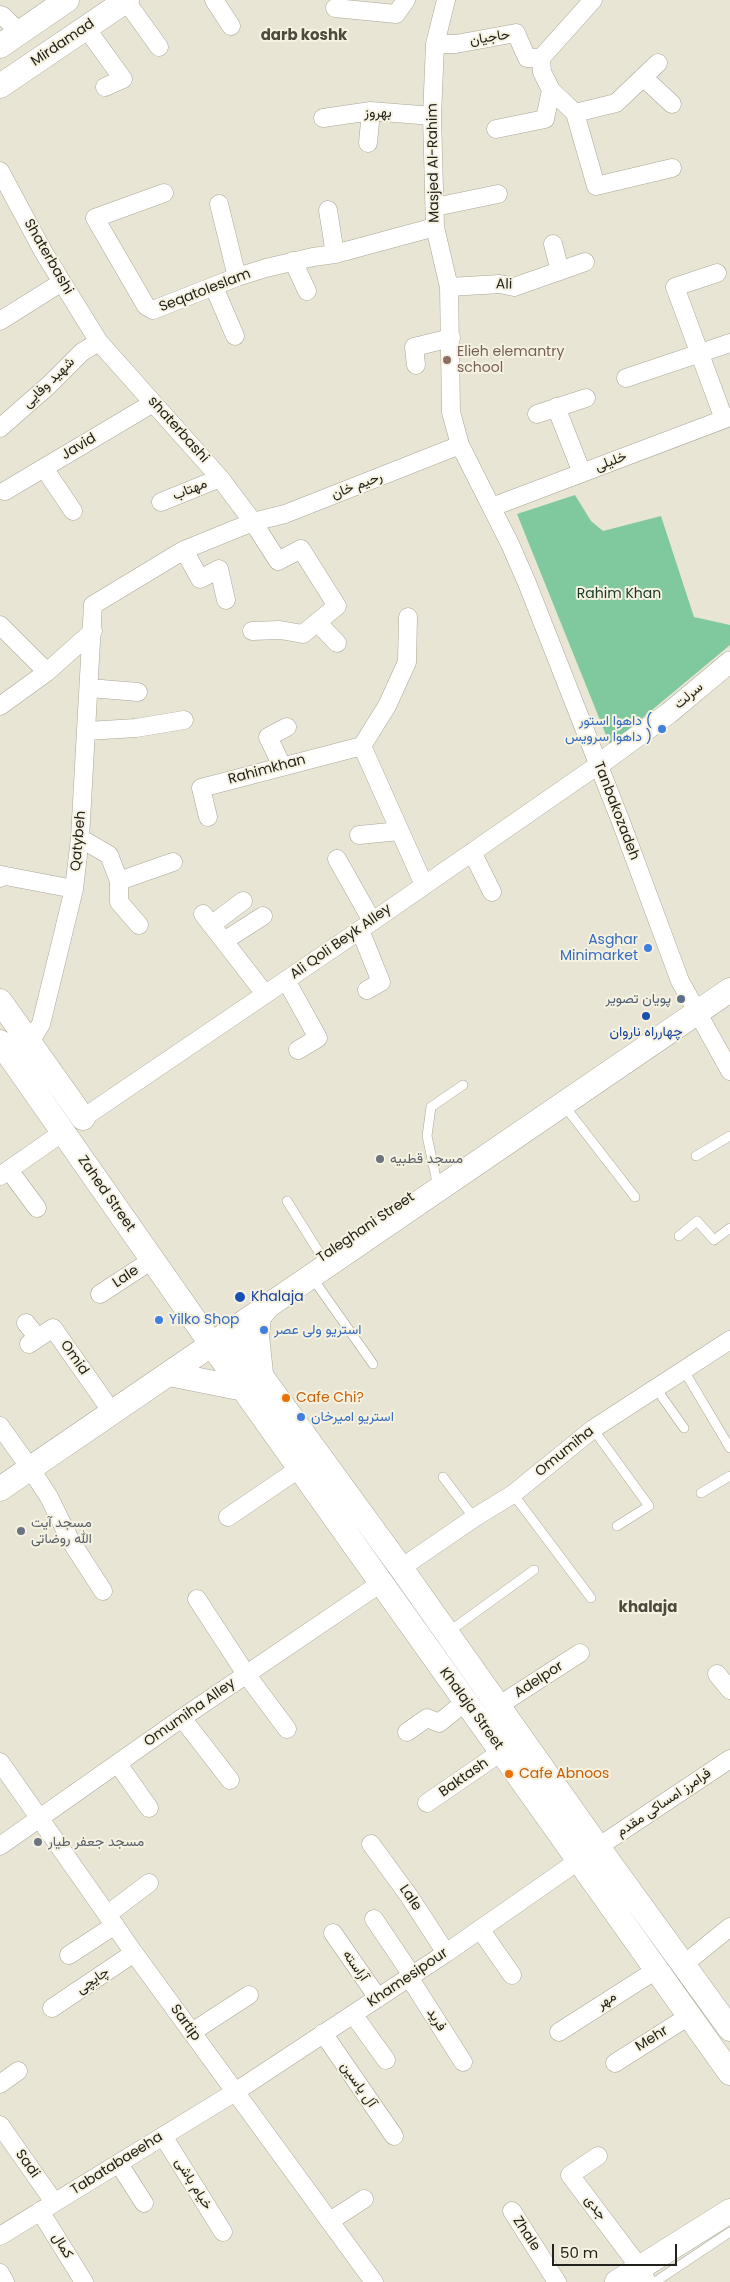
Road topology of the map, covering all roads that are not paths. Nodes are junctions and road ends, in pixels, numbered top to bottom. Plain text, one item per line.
1 (67, 0) edge
2 (126, 0) edge
3 (214, 0) edge
4 (406, 0) edge
5 (446, 0) edge
6 (593, 0) edge
7 (335, 8) dead end
8 (0, 15) edge
9 (231, 26) dead end
10 (86, 28) junction
11 (19, 32) junction
12 (435, 44) junction
13 (0, 46) edge
14 (159, 47) dead end
15 (541, 58) junction
16 (658, 63) dead end
17 (643, 77) junction
18 (0, 86) edge
19 (105, 88) dead end
20 (551, 90) junction
21 (672, 104) dead end
22 (372, 112) junction
23 (575, 113) junction
24 (432, 116) junction
25 (323, 118) dead end
26 (496, 129) dead end
27 (368, 143) dead end
28 (672, 168) dead end
29 (0, 171) edge
30 (164, 192) dead end
31 (498, 194) dead end
32 (219, 204) dead end
33 (435, 207) junction
34 (328, 210) dead end
35 (435, 227) junction
36 (552, 244) dead end
37 (335, 254) junction
38 (293, 261) junction
39 (585, 262) dead end
40 (560, 271) junction
41 (717, 273) dead end
42 (237, 277) junction
43 (62, 282) junction
44 (214, 287) junction
45 (450, 287) junction
46 (307, 292) dead end
47 (0, 321) edge
48 (236, 336) dead end
49 (451, 338) junction
50 (99, 342) junction
51 (730, 343) edge
52 (699, 353) junction
53 (416, 365) dead end
54 (626, 378) dead end
55 (586, 398) dead end
56 (153, 403) junction
57 (556, 407) junction
58 (537, 414) dead end
59 (727, 418) edge
60 (0, 428) edge
61 (460, 445) junction
62 (44, 468) junction
63 (582, 474) junction
64 (220, 478) junction
65 (5, 491) dead end
66 (161, 502) dead end
67 (492, 508) junction
68 (73, 511) dead end
69 (253, 522) junction
70 (184, 550) junction
71 (226, 600) dead end
72 (408, 617) dead end
73 (317, 622) junction
74 (0, 625) edge
75 (93, 631) junction
76 (252, 631) dead end
77 (337, 643) dead end
78 (730, 662) edge
79 (47, 672) junction
80 (89, 688) junction
81 (138, 692) dead end
82 (0, 706) edge
83 (184, 720) dead end
84 (287, 727) dead end
85 (87, 731) junction
86 (362, 746) junction
87 (598, 765) junction
88 (282, 766) junction
89 (208, 817) dead end
90 (400, 831) junction
91 (359, 836) dead end
92 (80, 838) junction
93 (472, 852) junction
94 (337, 858) dead end
95 (172, 862) dead end
96 (0, 878) edge
97 (119, 881) junction
98 (424, 885) junction
99 (74, 888) junction
100 (492, 892) dead end
101 (242, 901) dead end
102 (263, 916) dead end
103 (139, 924) dead end
104 (366, 925) junction
105 (224, 941) junction
106 (286, 980) junction
107 (367, 990) dead end
108 (730, 990) edge
109 (266, 994) junction
110 (0, 1001) edge
111 (693, 1005) junction
112 (0, 1042) edge
113 (29, 1044) junction
114 (298, 1050) dead end
115 (730, 1072) edge
116 (463, 1086) dead end
117 (563, 1104) junction
118 (533, 1112) dead end
119 (83, 1118) joint
120 (63, 1132) junction
121 (730, 1136) edge
122 (696, 1156) dead end
123 (5, 1173) edge
124 (437, 1185) junction
125 (635, 1197) dead end
126 (287, 1201) dead end
127 (37, 1208) dead end
128 (730, 1228) edge
129 (679, 1236) dead end
130 (152, 1260) junction
131 (320, 1266) junction
132 (100, 1294) dead end
133 (267, 1306) junction
134 (26, 1323) dead end
135 (216, 1338) junction
136 (730, 1340) edge
137 (181, 1353) dead end
138 (373, 1364) dead end
139 (683, 1369) junction
140 (169, 1374) junction
141 (253, 1382) junction
142 (655, 1387) junction
143 (267, 1403) junction
144 (108, 1405) junction
145 (0, 1426) edge
146 (684, 1428) dead end
147 (593, 1429) junction
148 (730, 1448) edge
149 (26, 1462) junction
150 (300, 1468) junction
151 (730, 1476) edge
152 (443, 1477) dead end
153 (0, 1489) edge
154 (701, 1493) dead end
155 (513, 1494) junction
156 (228, 1517) dead end
157 (474, 1518) junction
158 (617, 1526) dead end
159 (401, 1568) junction
160 (534, 1570) dead end
161 (381, 1583) junction
162 (103, 1591) dead end
163 (590, 1598) dead end
164 (197, 1599) dead end
165 (447, 1633) junction
166 (580, 1653) dead end
167 (246, 1674) junction
168 (717, 1674) dead end
169 (730, 1690) edge
170 (465, 1702) junction
171 (498, 1706) junction
172 (182, 1718) junction
173 (287, 1729) dead end
174 (407, 1732) dead end
175 (501, 1752) junction
176 (730, 1759) edge
177 (0, 1762) edge
178 (118, 1764) junction
179 (230, 1780) dead end
180 (545, 1792) junction
181 (427, 1803) dead end
182 (149, 1808) dead end
183 (39, 1819) junction
184 (371, 1844) dead end
185 (0, 1846) edge
186 (598, 1847) junction
187 (578, 1861) junction
188 (149, 1884) dead end
189 (111, 1919) junction
190 (374, 1919) dead end
191 (730, 1927) edge
192 (480, 1929) junction
193 (333, 1933) dead end
194 (134, 1953) junction
195 (446, 1953) junction
196 (69, 1955) dead end
197 (683, 1965) junction
198 (656, 1970) junction
199 (512, 1975) dead end
200 (409, 1977) junction
201 (249, 1995) dead end
202 (378, 1998) junction
203 (52, 2008) dead end
204 (353, 2014) junction
205 (689, 2016) junction
206 (730, 2029) edge
207 (192, 2032) junction
208 (559, 2032) dead end
209 (322, 2034) junction
210 (386, 2060) dead end
211 (463, 2062) dead end
212 (615, 2063) dead end
213 (18, 2071) dead end
214 (730, 2073) edge
215 (0, 2084) edge
216 (235, 2092) junction
217 (0, 2125) edge
218 (163, 2136) junction
219 (394, 2136) dead end
220 (598, 2156) dead end
221 (119, 2164) junction
222 (364, 2199) dead end
223 (144, 2202) dead end
224 (47, 2207) junction
225 (512, 2211) dead end
226 (730, 2211) edge
227 (330, 2222) junction
228 (224, 2232) dead end
229 (730, 2232) edge
230 (0, 2236) edge
231 (0, 2273) edge
232 (647, 2277) edge
233 (369, 2280) edge
234 (5, 2282) edge
235 (84, 2282) edge
236 (557, 2282) edge
237 (617, 2282) edge

1 - 10 main road
1 - 11 main road
2 - 10 main road, Mirdamad
2 - 14 street
3 - 9 street
4 - 7 street
5 - 12 street, Masjed Al-Rahim
6 - 15 street
8 - 11 street
10 - 18 main road, Mirdamad
10 - 19 street
11 - 13 main road
12 - 15 street, حاجیان
12 - 24 street, Masjed Al-Rahim
15 - 20 street
16 - 17 street
17 - 21 street
17 - 23 street
20 - 23 street
20 - 26 street
22 - 24 street, بهروز
22 - 25 street, بهروز
22 - 27 street
23 - 28 street
24 - 33 street, Masjed Al-Rahim
29 - 43 street, Shaterbashi
30 - 44 street, Seqatoleslam
31 - 33 street
32 - 42 street
33 - 35 street, Masjed Al-Rahim
34 - 37 street
35 - 37 street, Seqatoleslam
35 - 45 street, Masjed Al-Rahim
36 - 40 street
37 - 38 street, Seqatoleslam
38 - 42 street, Seqatoleslam
38 - 46 street
39 - 40 street, Ali
40 - 45 street, Ali
41 - 52 street
42 - 44 street, Seqatoleslam
43 - 47 street
43 - 50 street, Shaterbashi
44 - 48 street
45 - 49 street, Masjed Al-Rahim
49 - 53 street
49 - 61 street, Masjed Al-Rahim
50 - 56 street, shaterbashi
50 - 60 street, شهید وفایی
51 - 52 street
52 - 54 street
52 - 59 street
55 - 57 street
56 - 62 street, Javid
56 - 64 street, shaterbashi
57 - 58 street
57 - 63 street
59 - 63 street, خلیلی
61 - 67 street, Tanbakozadeh
61 - 69 street, رحیم خان
62 - 65 street, Javid
62 - 68 street
63 - 67 street, خلیلی
64 - 66 street, مهتاب
64 - 69 street, shaterbashi
67 - 87 street, Tanbakozadeh
69 - 70 street, Qatybeh
69 - 73 street, shaterbashi
70 - 71 street
70 - 75 street, Qatybeh
72 - 86 street
73 - 76 street
73 - 77 street
74 - 79 street
75 - 79 street
75 - 80 street, Qatybeh
78 - 87 street, سرلت
79 - 82 street
80 - 81 street
80 - 85 street, Qatybeh
83 - 85 street
84 - 88 street
85 - 92 street, Qatybeh
86 - 88 street, Rahimkhan
86 - 90 street
87 - 93 street, Ali Qoli Beyk Alley
87 - 111 street, Tanbakozadeh
88 - 89 street, Rahimkhan
90 - 91 street
90 - 98 street
92 - 97 street
92 - 99 street, Qatybeh
93 - 98 street, Ali Qoli Beyk Alley
93 - 100 street
94 - 104 street
95 - 97 street
96 - 99 street
97 - 103 street
98 - 104 street, Ali Qoli Beyk Alley
99 - 113 street, Qatybeh
101 - 105 street
102 - 105 street
104 - 106 street, Ali Qoli Beyk Alley
104 - 107 street
105 - 109 street
106 - 109 street, Ali Qoli Beyk Alley
106 - 114 street
108 - 111 main road, Taleghani Street
109 - 119 street, Ali Qoli Beyk Alley
110 - 113 main road
111 - 115 street, Tanbakozadeh
111 - 117 main road, Taleghani Street
112 - 120 main road, Zahed Street
113 - 119 main road
116 - 124 lane
117 - 124 main road, Taleghani Street
117 - 125 lane
118 - 124 lane, Taleghani Street
120 - 123 street
120 - 130 main road, Zahed Street
121 - 122 lane
123 - 127 street
124 - 131 main road, Taleghani Street
126 - 131 lane
128 - 129 lane
130 - 132 street, Lale
130 - 135 main road, Zahed Street
131 - 133 main road, Taleghani Street
131 - 135 lane, Taleghani Street
131 - 138 lane
133 - 135 main road, Taleghani Street
133 - 141 main road
134 - 144 street, Omid
135 - 137 lane, Taleghani Street
135 - 140 main road, Taleghani Street
135 - 141 main road, Khalaja Street
136 - 139 street, Omumiha
139 - 142 street, Omumiha
139 - 148 lane
140 - 141 main road
140 - 144 main road, Taleghani Street
141 - 143 main road, Khalaja Street
142 - 146 lane
142 - 147 street, Omumiha
143 - 150 main road, Khalaja Street
143 - 159 main road, Khalaja Street
144 - 149 main road, Taleghani Street
145 - 149 street
147 - 155 street, Omumiha
147 - 158 lane
149 - 153 main road, Taleghani Street
149 - 162 street
150 - 156 street
150 - 161 main road, Khalaja Street
151 - 154 lane
152 - 157 lane
155 - 157 street, Omumiha
155 - 163 lane
157 - 159 street, Omumiha
159 - 165 main road, Khalaja Street
160 - 165 lane
161 - 167 street, Omumiha Alley
161 - 170 main road, Khalaja Street
164 - 167 street
165 - 171 main road, Khalaja Street
166 - 171 street, Adelpor
167 - 172 street, Omumiha Alley
167 - 173 street
168 - 169 street
170 - 174 street
170 - 175 main road, Khalaja Street
171 - 180 main road, Khalaja Street
172 - 178 street, Omumiha Alley
172 - 179 street
175 - 180 main road, Khalaja Street
175 - 181 street, Baktash
176 - 186 street, فرامرز امساکی مقدم
177 - 183 street, Sartip
178 - 182 street
178 - 183 street, Omumiha Alley
180 - 186 main road, Khalaja Street
180 - 187 main road, Khalaja Street
183 - 185 street, Omumiha Alley
183 - 189 street, Sartip
184 - 195 street, Lale
186 - 197 main road, Khalaja Street
187 - 192 street, Khamesipour
187 - 198 main road, Khalaja Street
188 - 189 street
189 - 194 street, Sartip
189 - 196 street
190 - 200 street
191 - 197 street
192 - 195 street, Khamesipour
192 - 199 street
193 - 202 street, آراسته
194 - 203 street, چایچی
194 - 207 street, Sartip
195 - 200 street, Khamesipour
197 - 206 main road, Khalaja Street
198 - 205 main road, Khalaja Street
198 - 208 street, مهر
200 - 202 street, Khamesipour
200 - 211 street, فرید
201 - 207 street
202 - 204 street, Khamesipour
204 - 209 street, Khamesipour
204 - 210 street
205 - 212 street, Mehr
205 - 214 main road, Khalaja Street
207 - 216 street, Sartip
209 - 216 street, Khamesipour
209 - 219 street, آل یاسین
213 - 215 street
216 - 218 street, Tabatabaeeha
216 - 227 street, Sartip
217 - 224 street, Sadi
218 - 221 street, Tabatabaeeha
218 - 228 street, خیام باشی
220 - 232 street, جدی
221 - 223 street
221 - 224 street, Tabatabaeeha
222 - 227 street
224 - 230 street, Tabatabaeeha
224 - 235 street, کمال
225 - 236 street, Zhale
226 - 232 main road
227 - 233 street, Sartip
229 - 232 lane
231 - 234 street
232 - 237 main road

